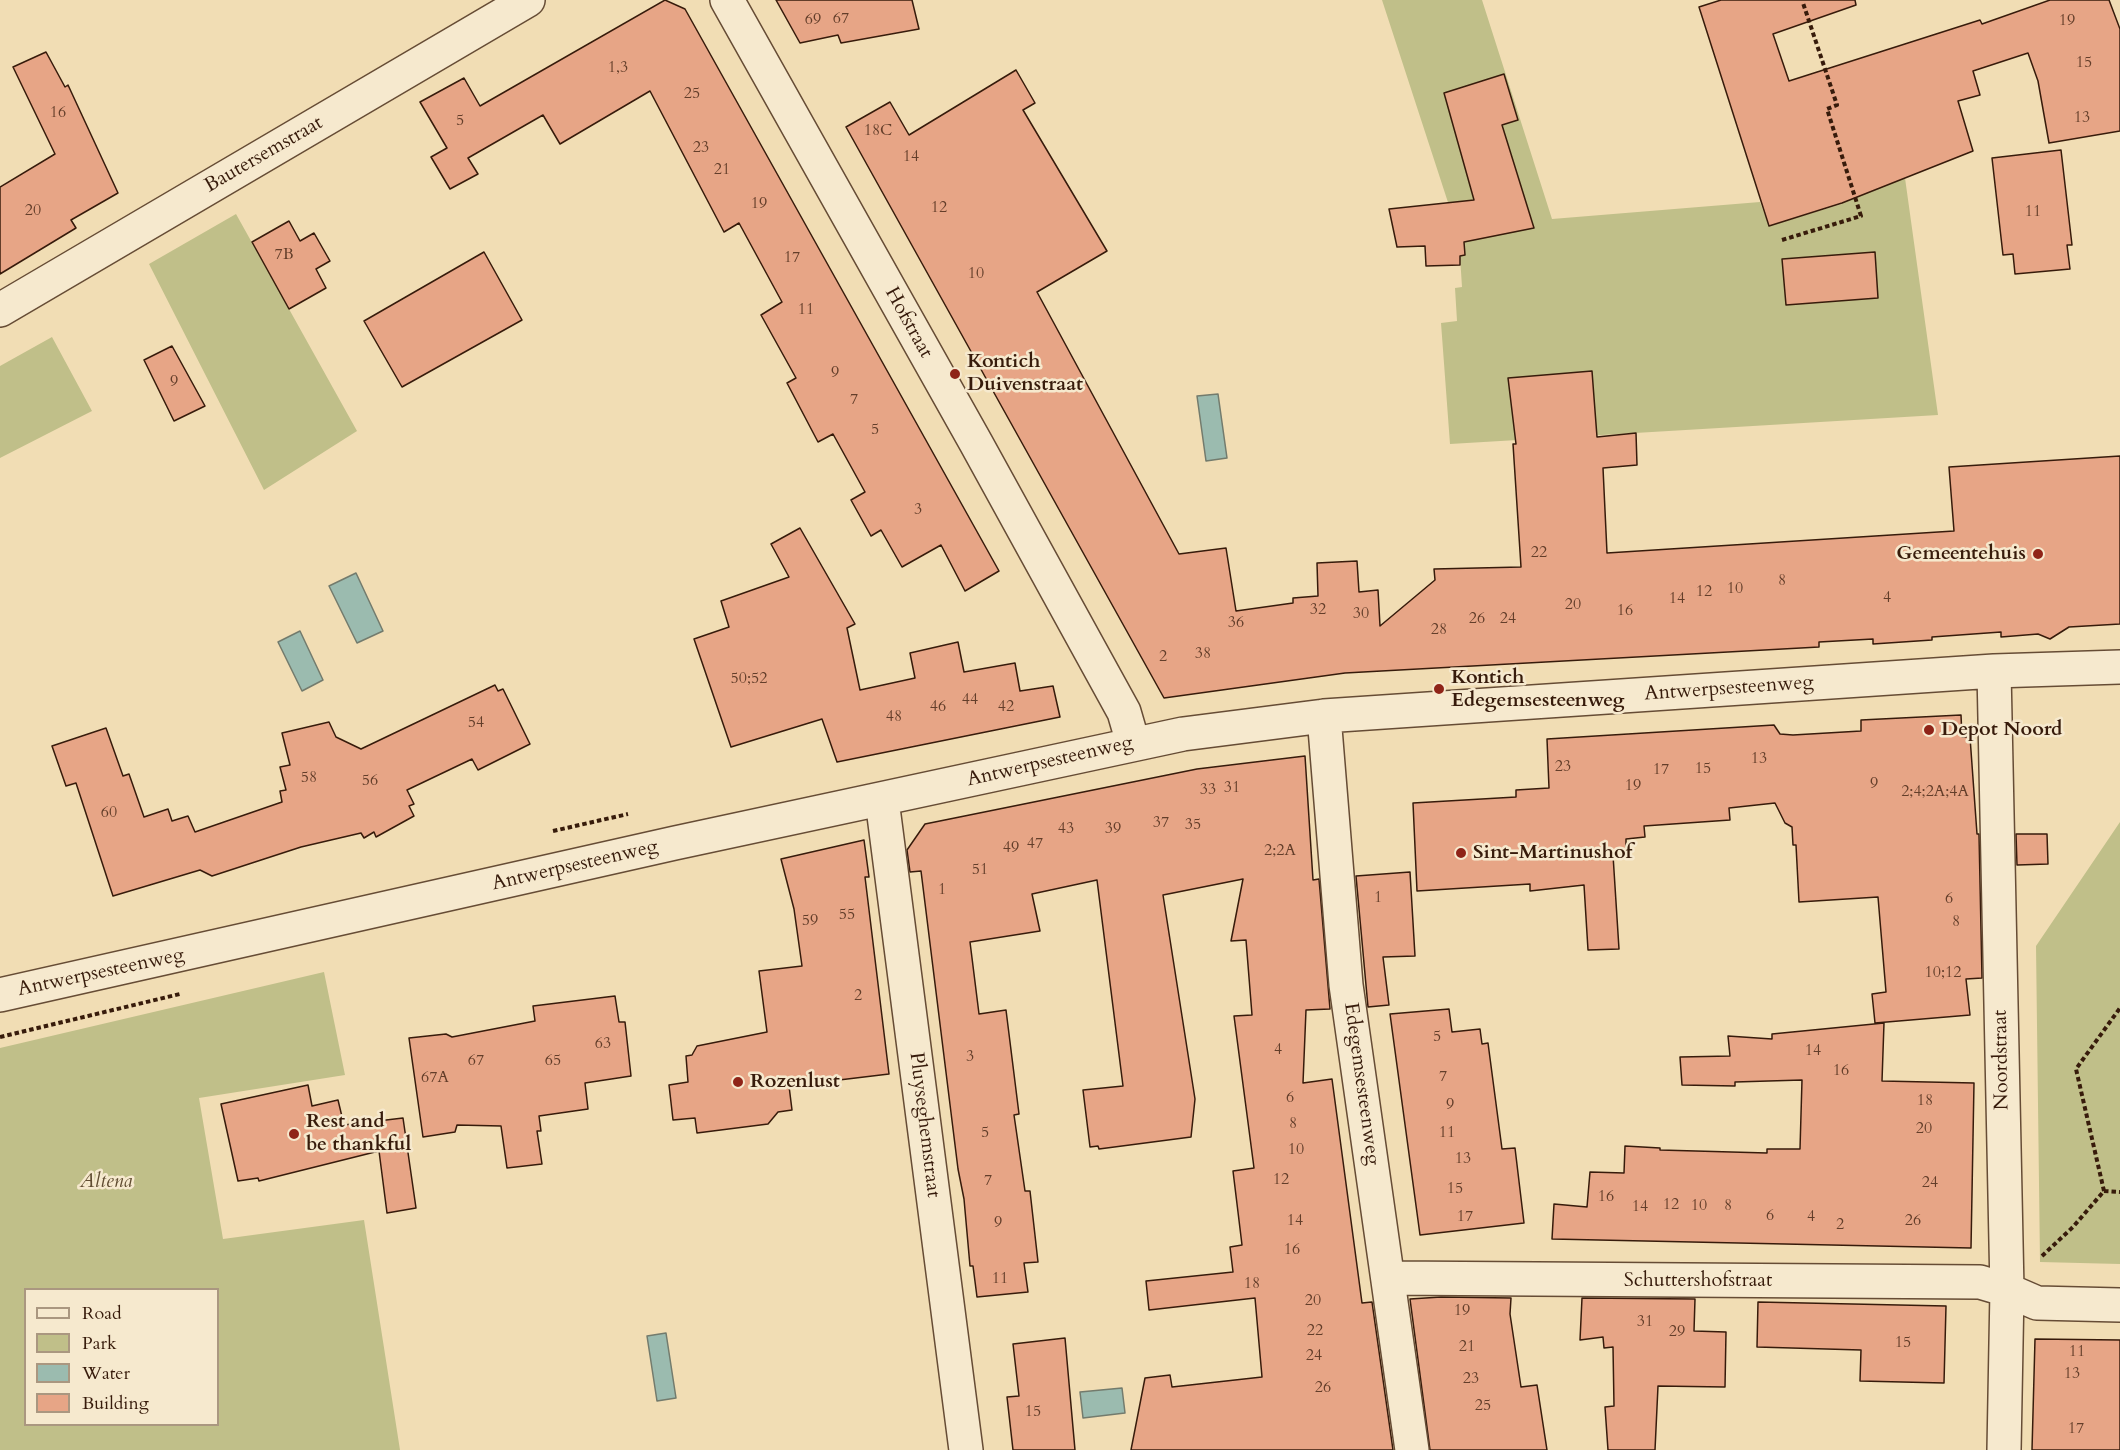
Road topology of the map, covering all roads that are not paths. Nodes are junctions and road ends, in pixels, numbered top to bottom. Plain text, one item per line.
1 (528, 0) edge
2 (728, 0) edge
3 (0, 310) edge
4 (2120, 667) edge
5 (1994, 671) junction
6 (1324, 716) junction
7 (1133, 743) junction
8 (882, 800) junction
9 (0, 995) edge
10 (1388, 1278) junction
11 (2007, 1290) junction
12 (2120, 1305) edge
13 (966, 1450) edge
14 (1412, 1450) edge
15 (2004, 1450) edge

1 - 3 street, Bautersemstraat
2 - 7 street, Hofstraat
4 - 5 street, Antwerpsesteenweg
5 - 6 street, Antwerpsesteenweg
5 - 11 street, Noordstraat
6 - 7 street, Antwerpsesteenweg
6 - 10 street, Edegemsesteenweg
7 - 8 street, Antwerpsesteenweg
8 - 9 street, Antwerpsesteenweg
8 - 13 street, Pluyseghemstraat
10 - 11 street, Schuttershofstraat
10 - 14 street, Edegemsesteenweg
11 - 12 street, Schuttershofstraat
11 - 15 street, Noordstraat

